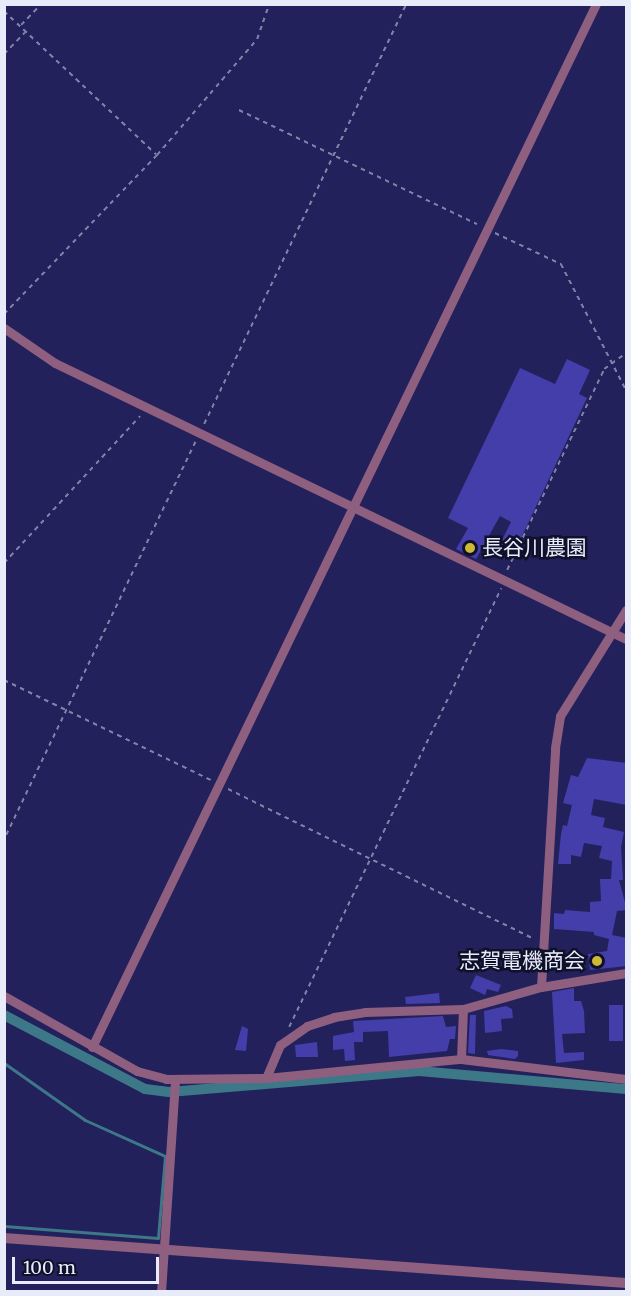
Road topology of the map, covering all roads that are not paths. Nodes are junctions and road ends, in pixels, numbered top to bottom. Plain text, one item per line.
1 (596, 4) edge
2 (4, 328) edge
3 (353, 508) junction
4 (627, 610) edge
5 (612, 632) junction
6 (627, 639) edge
7 (627, 973) edge
8 (541, 987) junction
9 (4, 996) edge
10 (463, 1009) junction
11 (92, 1047) junction
12 (461, 1059) junction
13 (266, 1078) junction
14 (175, 1079) junction
15 (627, 1079) edge
16 (4, 1238) edge
17 (165, 1250) junction
18 (627, 1283) edge
19 (161, 1292) edge

1 - 3 street
2 - 3 street
3 - 5 street
3 - 11 street
4 - 5 street
5 - 6 street
5 - 8 street
7 - 8 street
8 - 10 street
9 - 11 street
10 - 12 street
10 - 13 street
11 - 14 street
12 - 13 street
12 - 15 street
13 - 14 street
14 - 17 street
16 - 17 street
17 - 18 street
17 - 19 street

